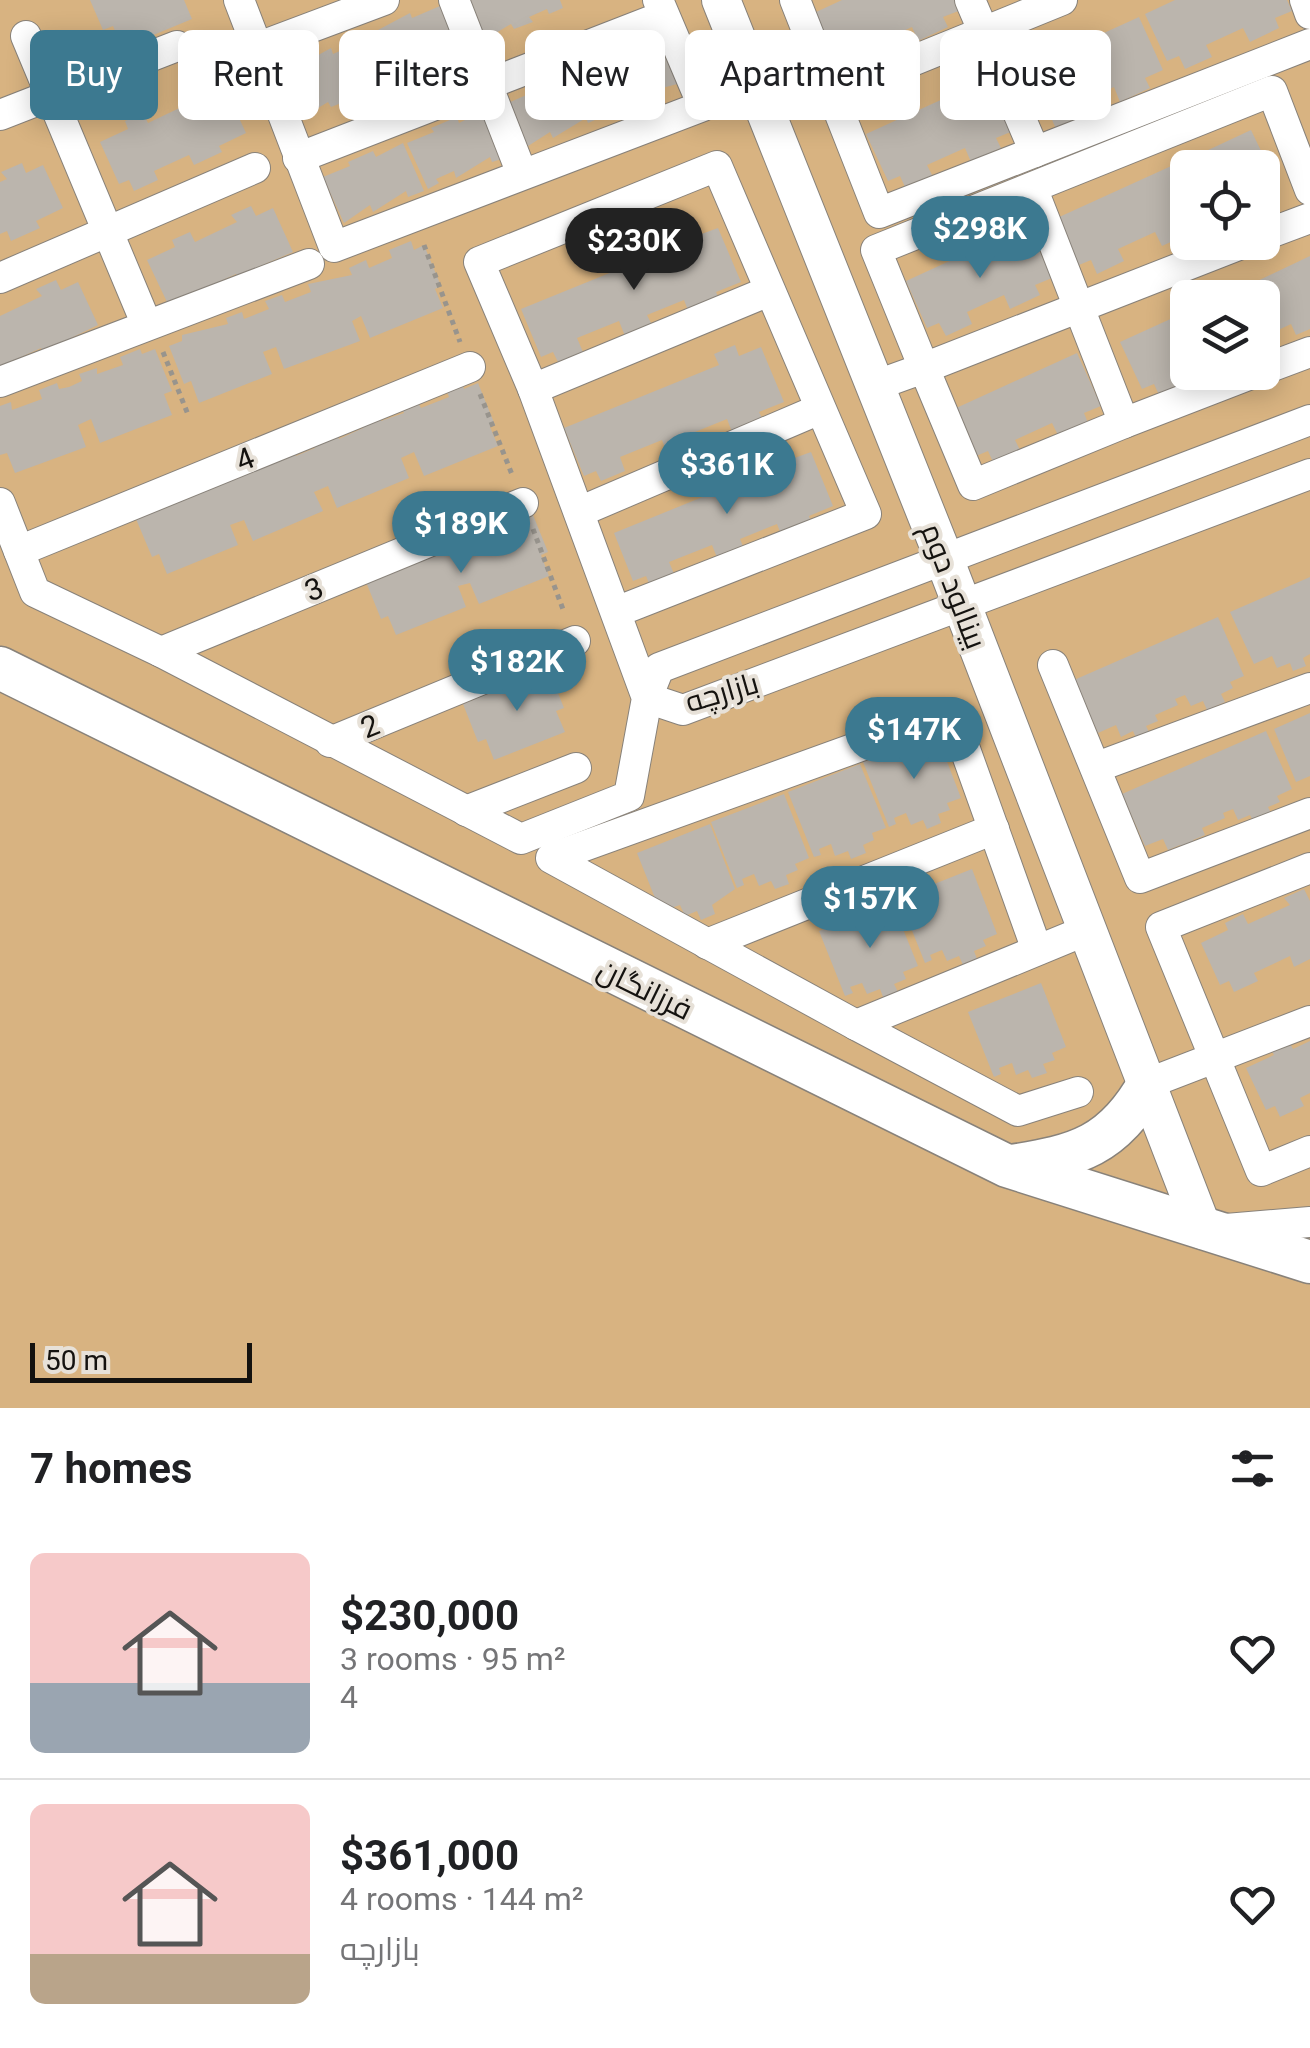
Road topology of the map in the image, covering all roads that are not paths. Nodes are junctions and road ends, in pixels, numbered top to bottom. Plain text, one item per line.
1 (238, 0) edge
2 (384, 0) edge
3 (454, 0) edge
4 (721, 0) edge
5 (795, 0) edge
6 (970, 0) edge
7 (1062, 0) edge
8 (1305, 0) edge
9 (661, 8) edge
10 (1310, 14) edge
11 (249, 30) edge
12 (304, 30) edge
13 (466, 30) edge
14 (807, 30) edge
15 (982, 30) edge
16 (988, 30) edge
17 (26, 36) dead end
18 (1310, 44) edge
19 (30, 46) edge
20 (177, 46) dead end
21 (158, 53) edge
22 (505, 77) edge
23 (30, 103) edge
24 (0, 115) edge
25 (61, 120) edge
26 (283, 120) edge
27 (396, 120) edge
28 (501, 120) edge
29 (842, 120) edge
30 (1021, 120) edge
31 (1035, 152) junction
32 (298, 158) junction
33 (255, 168) dead end
34 (522, 174) junction
35 (1034, 190) junction
36 (1310, 190) edge
37 (1310, 218) edge
38 (1280, 229) edge
39 (108, 232) junction
40 (1198, 260) edge
41 (309, 264) dead end
42 (0, 278) edge
43 (769, 291) junction
44 (1078, 305) junction
45 (153, 334) junction
46 (1310, 352) edge
47 (1280, 363) edge
48 (470, 367) dead end
49 (924, 368) junction
50 (0, 382) edge
51 (874, 386) junction
52 (532, 389) junction
53 (1211, 390) edge
54 (820, 409) junction
55 (1310, 420) edge
56 (1124, 424) junction
57 (1310, 474) edge
58 (0, 503) edge
59 (523, 504) dead end
60 (579, 512) junction
61 (19, 551) junction
62 (945, 561) junction
63 (963, 608) junction
64 (616, 612) junction
65 (575, 641) dead end
66 (161, 652) junction
67 (1054, 665) dead end
68 (0, 668) edge
69 (1310, 688) edge
70 (647, 698) junction
71 (330, 742) junction
72 (576, 768) dead end
73 (1096, 768) junction
74 (466, 812) junction
75 (1310, 813) edge
76 (994, 829) junction
77 (1310, 868) edge
78 (1087, 930) junction
79 (707, 944) junction
80 (1038, 950) junction
81 (1310, 1021) edge
82 (856, 1025) junction
83 (1214, 1058) junction
84 (1148, 1084) junction
85 (1078, 1092) dead end
86 (1310, 1151) edge
87 (1007, 1166) junction
88 (1310, 1222) edge
89 (1203, 1230) junction
90 (1310, 1262) edge

1 - 11 street
2 - 12 street
3 - 13 street
4 - 51 street, بینالود دوم
5 - 14 street
6 - 15 street
7 - 16 street
8 - 10 street
9 - 22 street
9 - 34 street
17 - 19 street
18 - 31 street
20 - 21 street
23 - 24 street
25 - 39 street
26 - 32 street
27 - 32 street
28 - 34 street
29 - 31 street
30 - 31 street
32 - 34 street
33 - 39 street
35 - 36 street
35 - 44 street
35 - 49 street
37 - 38 street
39 - 42 street
39 - 45 street
40 - 44 street
41 - 45 street
43 - 52 street
43 - 52 street
43 - 54 street
44 - 49 street
44 - 56 street
45 - 50 street
46 - 47 street
48 - 61 street, 4
49 - 51 street
49 - 56 street
51 - 62 street, بینالود دوم
52 - 60 street
53 - 56 street
54 - 60 street
54 - 64 street
55 - 62 street, بازارچه
57 - 63 street, بازارچه
58 - 61 street
59 - 66 street, 3
60 - 64 street
61 - 66 street
62 - 63 street, بینالود دوم
62 - 70 street, بازارچه
63 - 70 street, بازارچه
63 - 78 street, بینالود دوم
64 - 70 street
65 - 71 street, 2
66 - 71 street
67 - 73 street
68 - 87 main road, فرزانگان
69 - 73 street
70 - 74 street
71 - 74 street
72 - 74 street
73 - 75 street
76 - 79 street
76 - 79 street
76 - 80 street
77 - 83 street
78 - 80 street
78 - 84 street, بینالود دوم
79 - 82 street
80 - 82 street
81 - 83 street
82 - 85 street
83 - 84 street
83 - 86 street
84 - 87 main road
84 - 89 street, بینالود دوم
87 - 89 main road, فرزانگان
88 - 89 street
89 - 90 main road, فرزانگان

